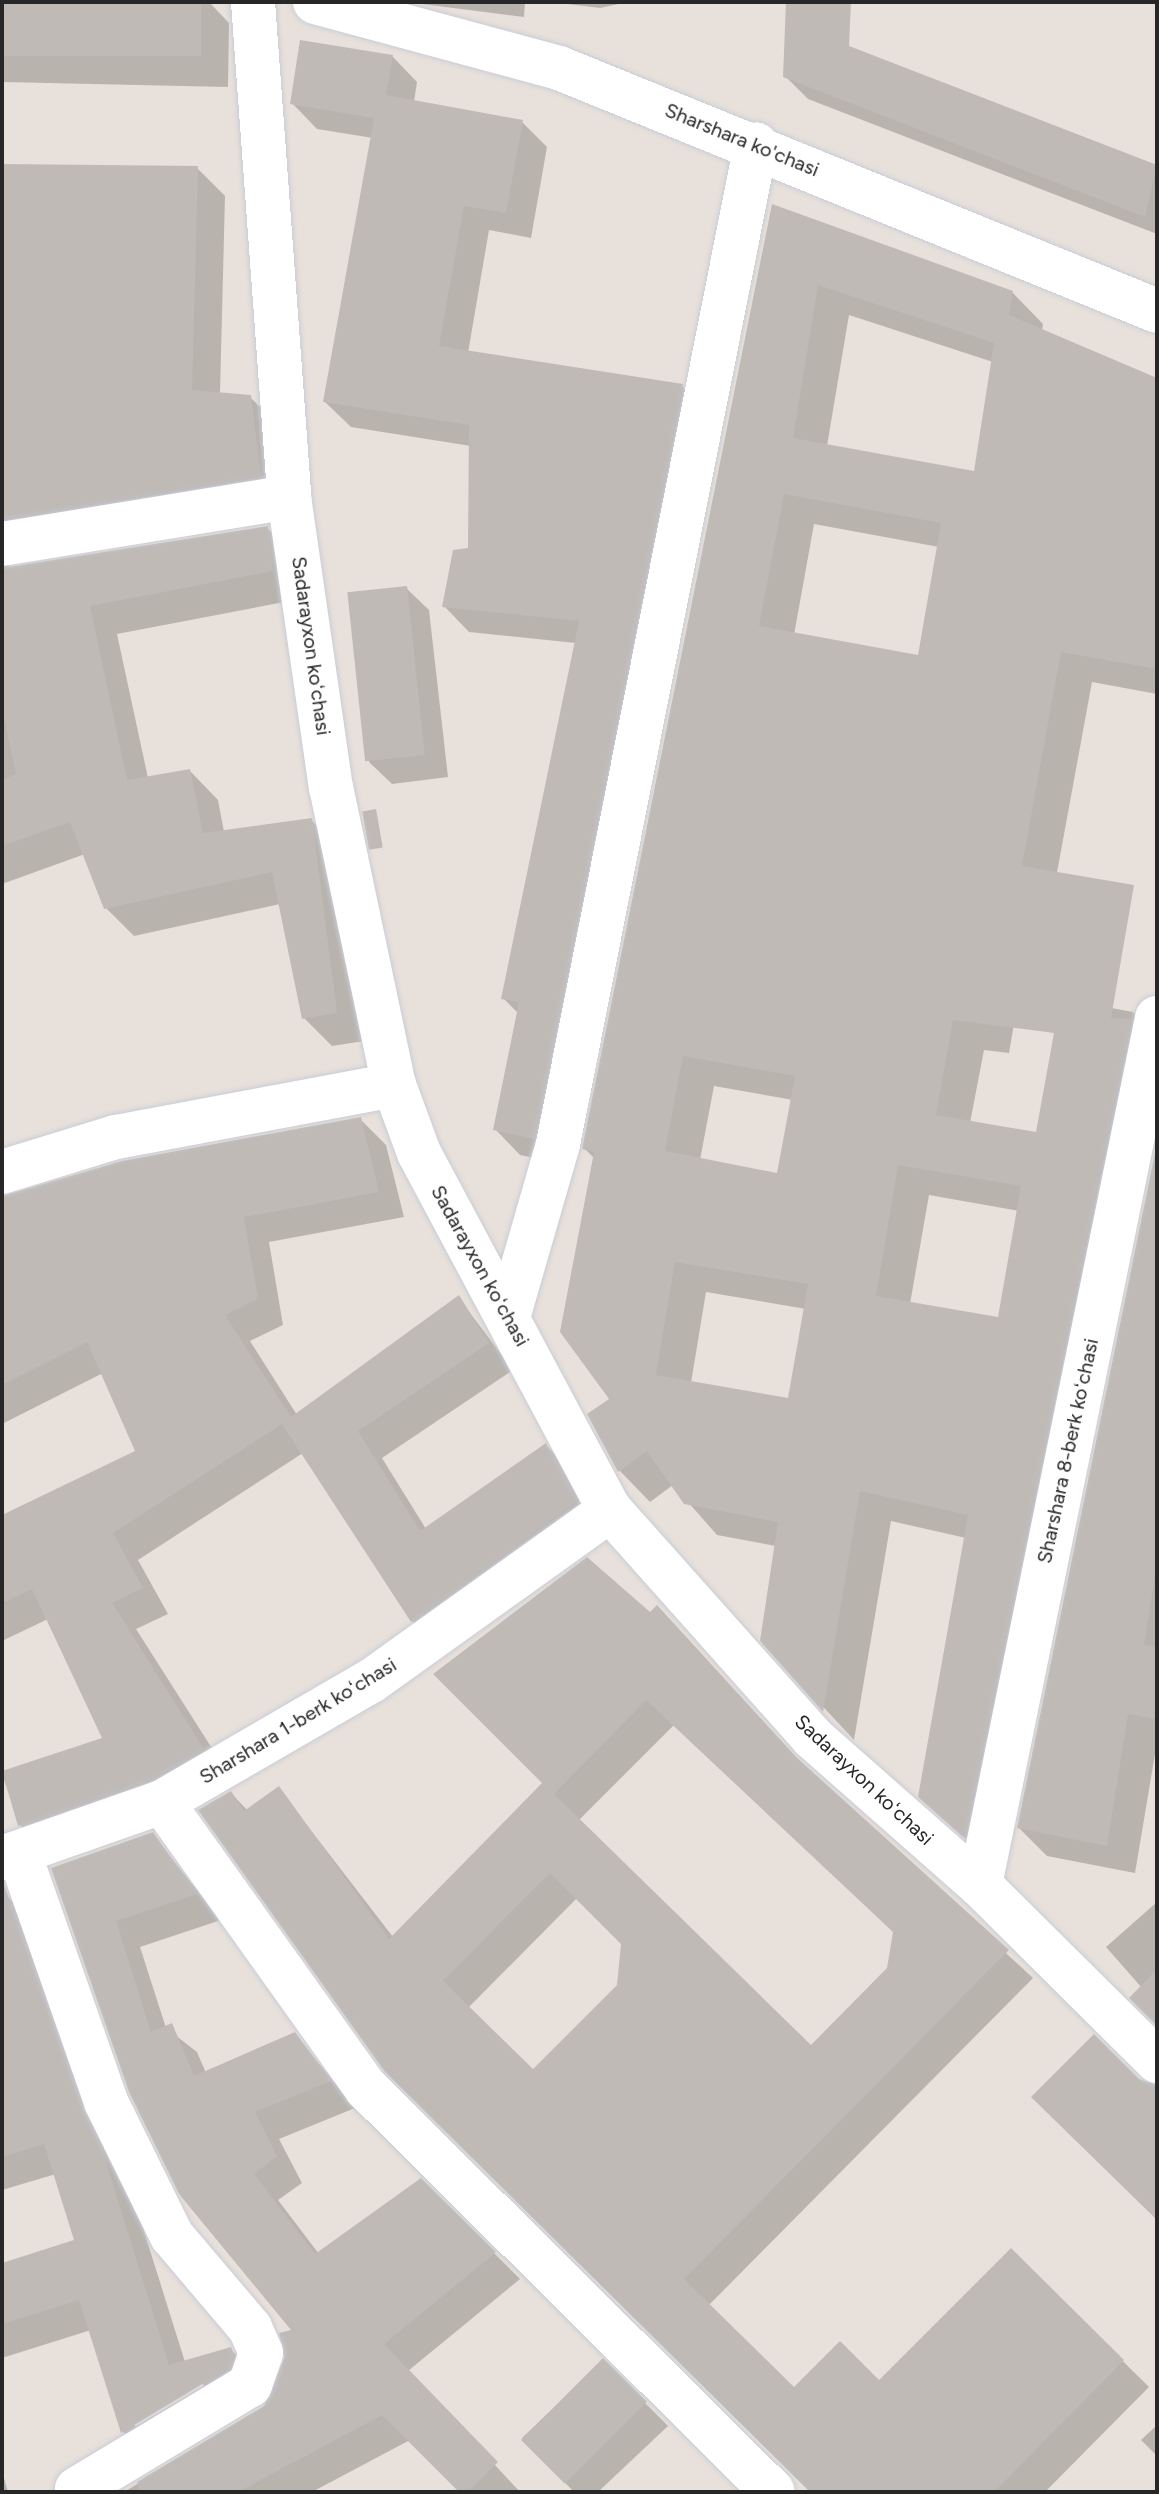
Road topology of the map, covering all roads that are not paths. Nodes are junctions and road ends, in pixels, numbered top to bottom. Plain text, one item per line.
1 (253, 2) edge
2 (315, 2) edge
3 (756, 144) junction
4 (1157, 311) edge
5 (289, 497) junction
6 (2, 544) edge
7 (1157, 1018) edge
8 (394, 1085) junction
9 (2, 1172) edge
10 (509, 1314) junction
11 (610, 1510) junction
12 (162, 1802) junction
13 (10, 1856) edge
14 (980, 1885) junction
15 (1157, 2061) edge
16 (77, 2489) dead end
17 (773, 2492) edge

1 - 5 street, Sadarayxon koʻchasi
2 - 3 street, Sharshara ko'chasi
3 - 4 street, Sharshara ko'chasi
3 - 10 street
5 - 6 street
5 - 8 street, Sadarayxon koʻchasi
7 - 14 street, Sharshara 8-berk koʻchasi
8 - 9 street
8 - 10 street, Sadarayxon koʻchasi
10 - 11 street, Sadarayxon koʻchasi
11 - 12 street, Sharshara 1-berk koʻchasi
11 - 14 street, Sadarayxon koʻchasi
12 - 13 street, Sharshara 1-berk koʻchasi
12 - 17 street
13 - 16 street
14 - 15 street, Sadarayxon koʻchasi

